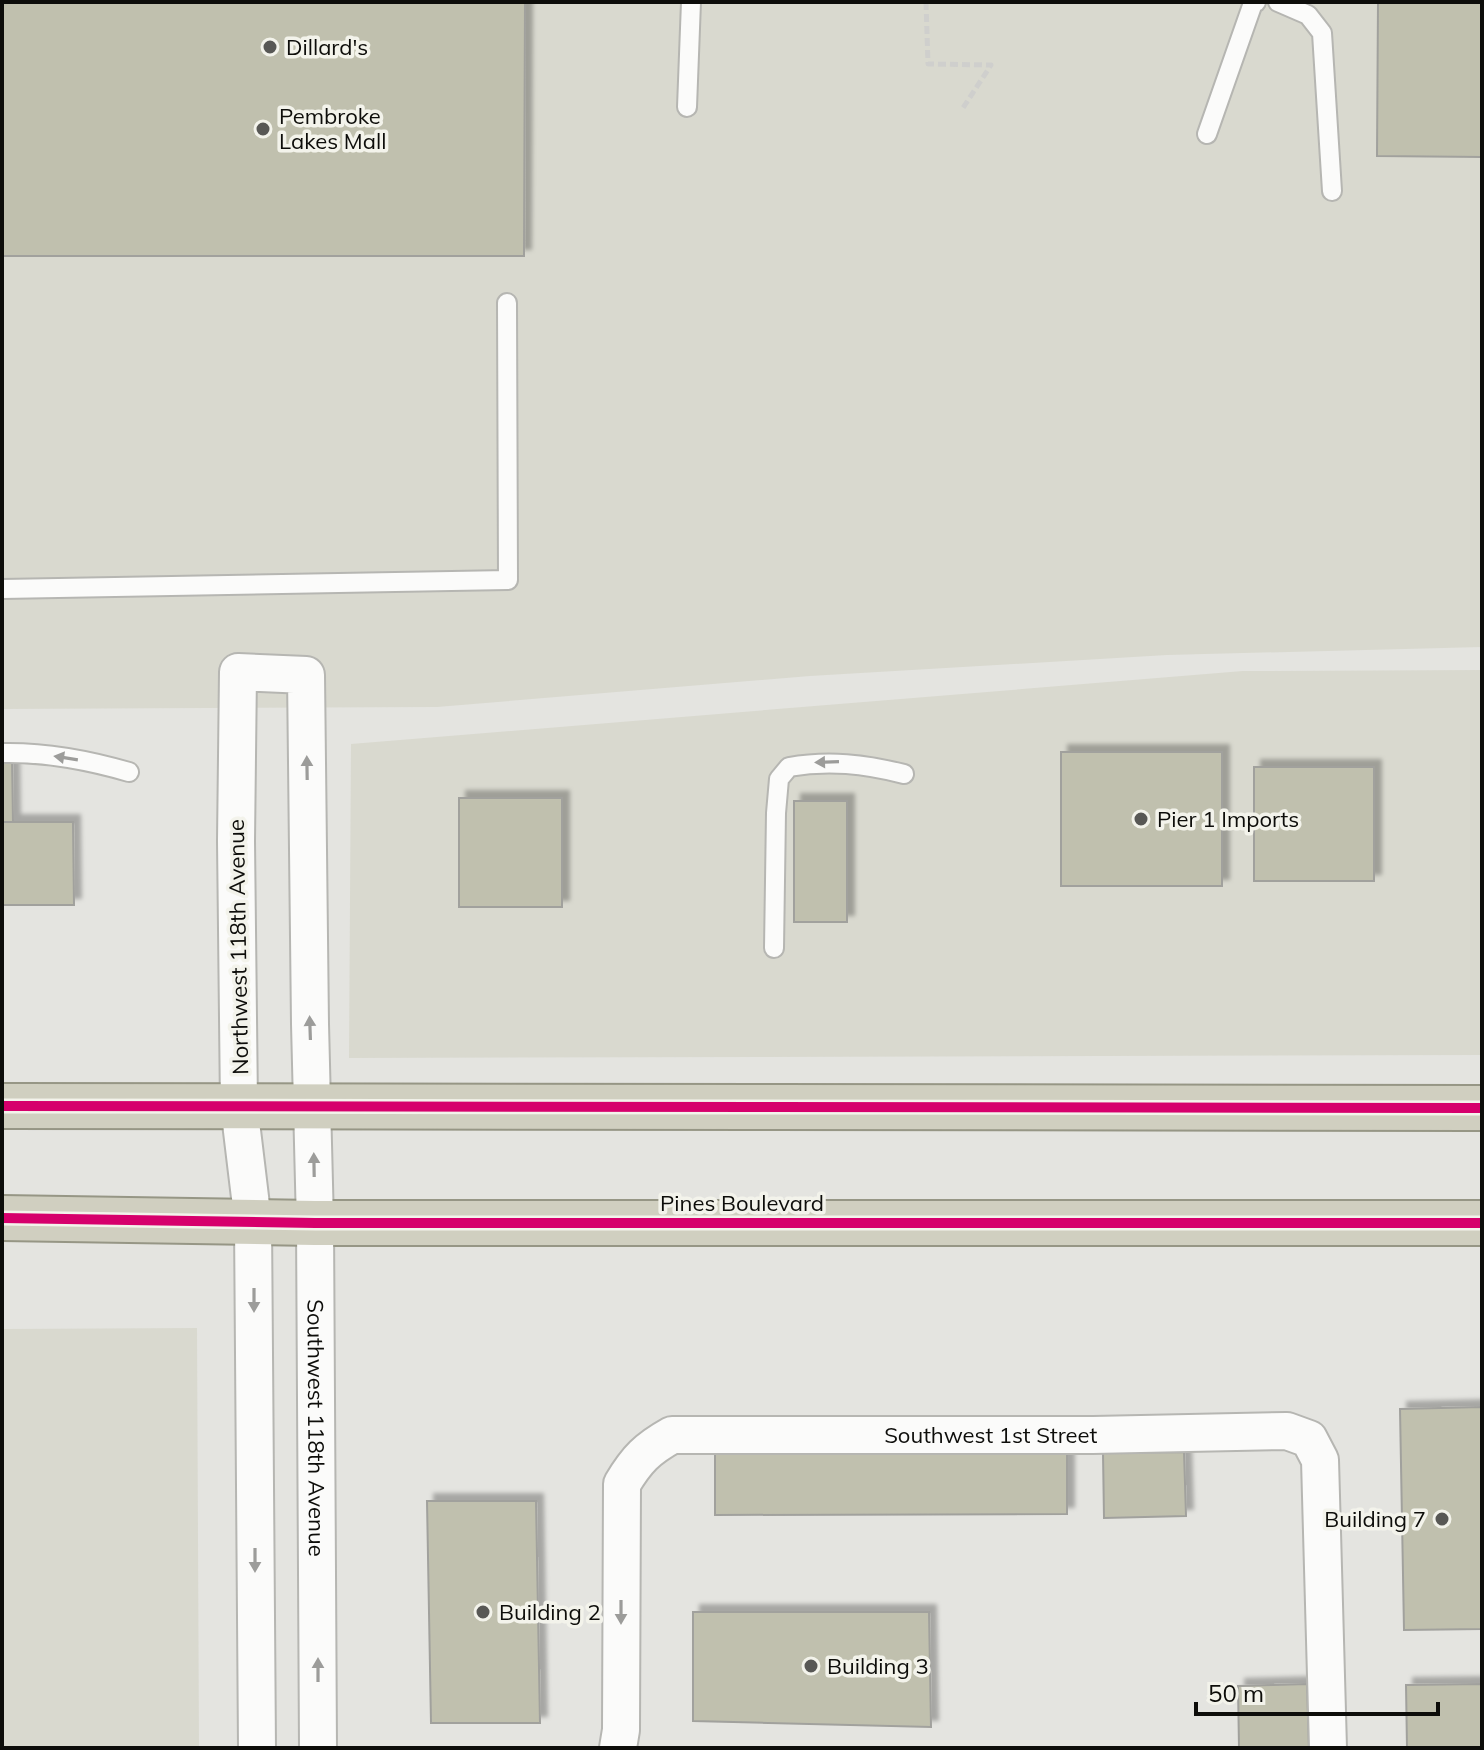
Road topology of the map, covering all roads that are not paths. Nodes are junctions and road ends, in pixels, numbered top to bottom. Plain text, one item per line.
1 (691, 2) edge
2 (1256, 2) edge
3 (1278, 2) edge
4 (687, 107) dead end
5 (1207, 134) dead end
6 (1332, 191) dead end
7 (507, 303) dead end
8 (2, 589) edge
9 (2, 753) edge
10 (129, 772) dead end
11 (904, 774) dead end
12 (774, 948) dead end
13 (2, 1106) edge
14 (239, 1106) junction
15 (312, 1106) junction
16 (1482, 1108) edge
17 (2, 1218) edge
18 (253, 1222) junction
19 (315, 1223) junction
20 (1482, 1223) edge
21 (257, 1748) edge
22 (318, 1748) edge
23 (618, 1748) edge
24 (1328, 1748) edge

1 - 4 lane
2 - 5 lane
3 - 6 lane
7 - 8 lane
10 -> 9 lane
11 -> 12 lane
13 - 14 highway
14 - 15 highway
15 -> 14 street, Northwest 118th Avenue
14 - 18 street, Northwest 118th Avenue
15 - 16 highway
19 -> 15 street, Southwest 118th Avenue
17 - 18 highway, Pines Boulevard
18 - 19 highway, Pines Boulevard
18 -> 21 street
19 - 20 highway, Pines Boulevard
22 -> 19 street, Southwest 118th Avenue
24 -> 23 street, Southwest 1st Street

